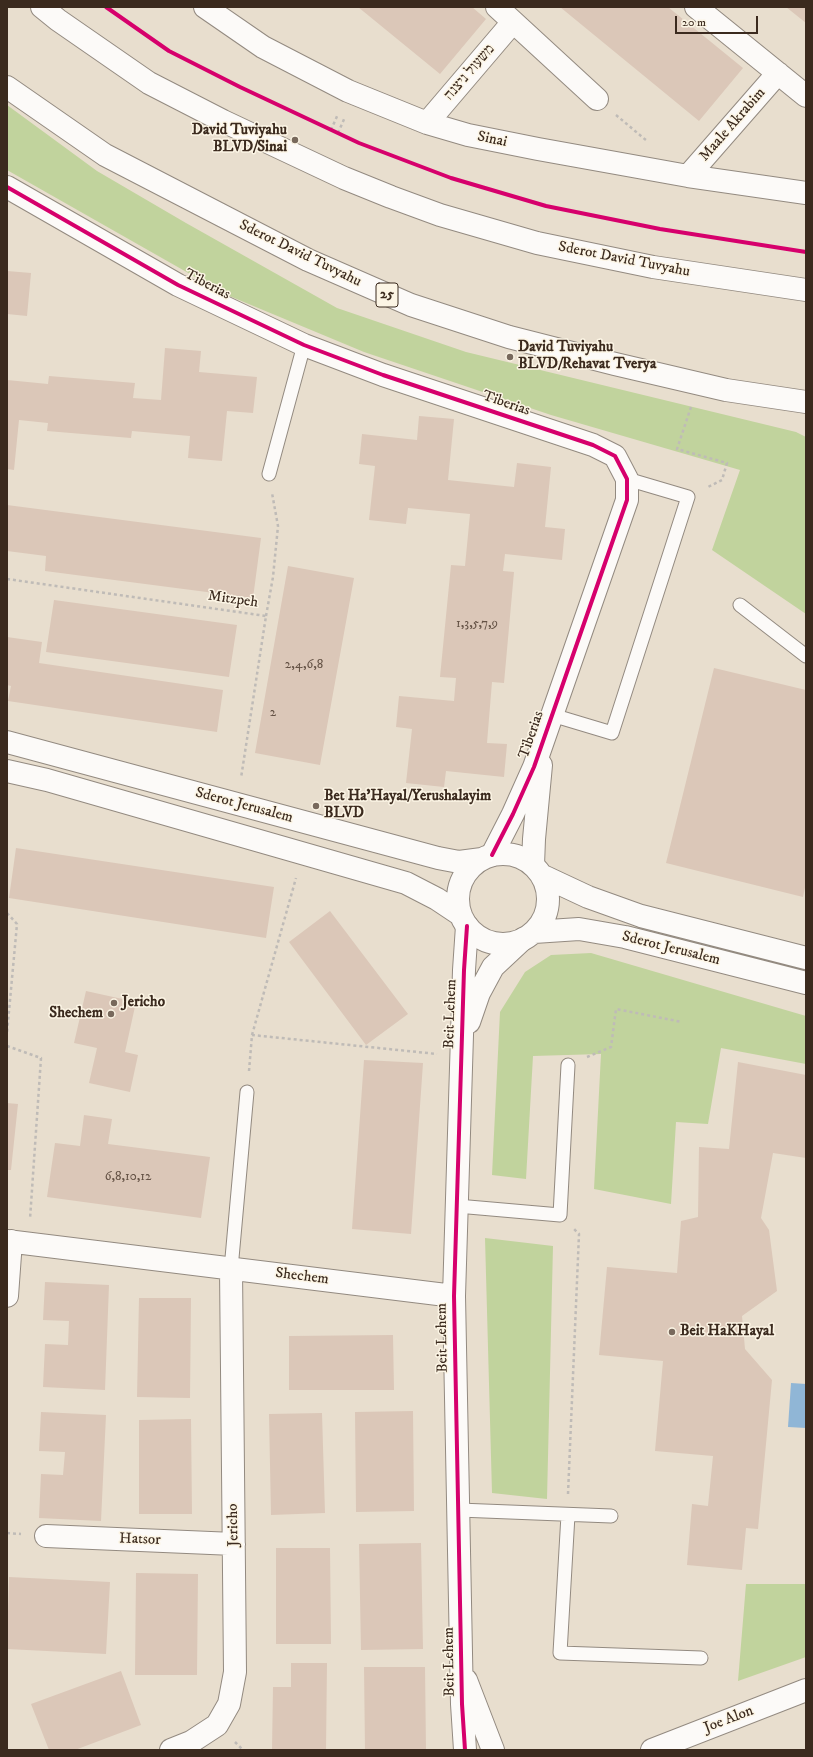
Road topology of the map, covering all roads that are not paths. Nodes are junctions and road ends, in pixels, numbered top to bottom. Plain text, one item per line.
1 (42, 7) edge
2 (205, 7) edge
3 (497, 7) edge
4 (696, 7) edge
5 (513, 22) junction
6 (778, 73) junction
7 (7, 87) edge
8 (806, 96) edge
9 (597, 99) road end
10 (426, 123) junction
11 (688, 176) junction
12 (7, 187) edge
13 (806, 194) edge
14 (806, 290) edge
15 (304, 345) junction
16 (726, 390) junction
17 (806, 402) edge
18 (806, 412) edge
19 (269, 474) road end
20 (627, 479) junction
21 (740, 605) dead end
22 (806, 656) edge
23 (552, 715) junction
24 (544, 739) junction
25 (7, 742) edge
26 (7, 771) edge
27 (487, 857) junction
28 (537, 870) junction
29 (464, 921) junction
30 (528, 935) junction
31 (806, 958) edge
32 (806, 983) edge
33 (461, 1056) junction
34 (568, 1065) road end
35 (247, 1092) road end
36 (456, 1206) junction
37 (15, 1242) edge
38 (231, 1269) junction
39 (7, 1296) edge
40 (454, 1296) junction
41 (459, 1510) junction
42 (568, 1514) junction
43 (611, 1516) dead end
44 (46, 1536) dead end
45 (234, 1544) junction
46 (702, 1658) dead end
47 (462, 1671) junction
48 (806, 1690) edge
49 (171, 1750) edge
50 (465, 1750) edge
51 (493, 1750) edge
52 (652, 1750) edge

1 - 14 main road, Sderot David Tuvyahu
2 - 10 main road, Sinai
3 - 5 main road
4 - 6 main road
5 - 9 main road
5 - 10 main road, משעול ניצנה
6 - 8 main road
6 - 11 main road, Maale Akrabim
7 - 16 main road, Sderot David Tuvyahu / 25
10 - 11 main road, Sinai
11 - 13 main road, Sinai
12 - 15 main road, Tiberias
15 - 19 lane
15 - 20 main road, Tiberias
16 - 17 main road, Sderot David Tuvyahu / 25
16 - 18 lane
20 - 23 main road, Tiberias
20 - 23 lane
21 - 22 lane
23 - 24 main road, Tiberias
24 - 27 main road, Tiberias
24 - 28 main road, Tiberias
25 - 27 main road, Sderot Jerusalem
26 - 29 main road, Sderot Jerusalem
27 - 28 main road
27 - 29 main road
28 - 30 main road
28 - 31 main road, Sderot Jerusalem
29 - 30 main road
29 - 33 main road, Beit Lehem
30 - 32 main road, Sderot Jerusalem
30 - 33 main road, Beit Lehem
33 - 36 main road, Beit Lehem
34 - 36 lane
35 - 38 lane
36 - 40 main road, Beit Lehem
37 - 38 main road, Shechem
37 - 39 main road
38 - 40 main road, Shechem
38 - 45 main road, Jericho
40 - 41 main road, Beit Lehem
41 - 42 lane
41 - 47 main road, Beit Lehem
42 - 43 lane
42 - 46 lane
44 - 45 main road, Hatsor
45 - 49 main road, Jericho
47 - 50 main road, Beit Lehem
47 - 51 main road, Beit Lehem
48 - 52 main road, Joe Alon

